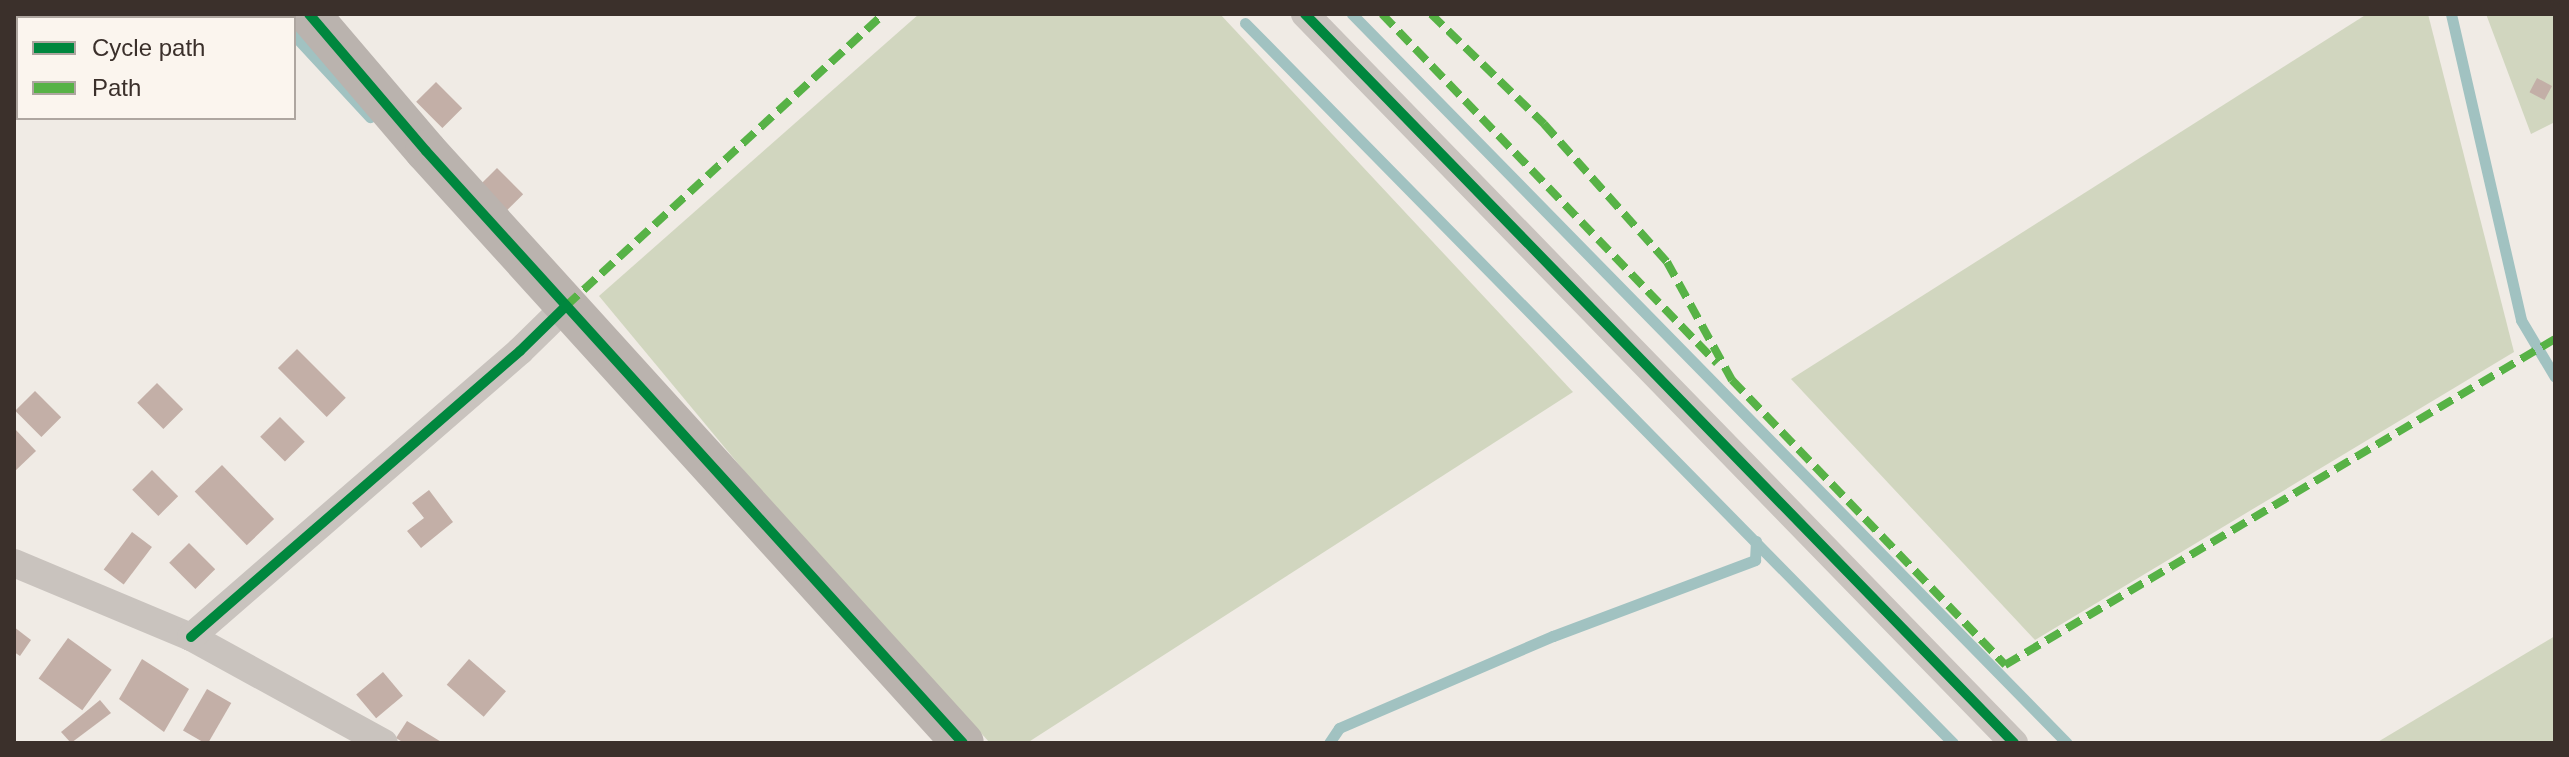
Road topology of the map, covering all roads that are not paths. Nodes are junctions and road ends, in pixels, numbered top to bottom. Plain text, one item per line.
1 (309, 14) edge
2 (1305, 14) edge
3 (566, 306) junction
4 (20, 573) edge
5 (191, 637) junction
6 (384, 743) edge
7 (963, 743) edge
8 (2014, 743) edge

1 - 3 street
2 - 8 street
3 - 5 street
3 - 7 street
4 - 5 street
5 - 6 street

